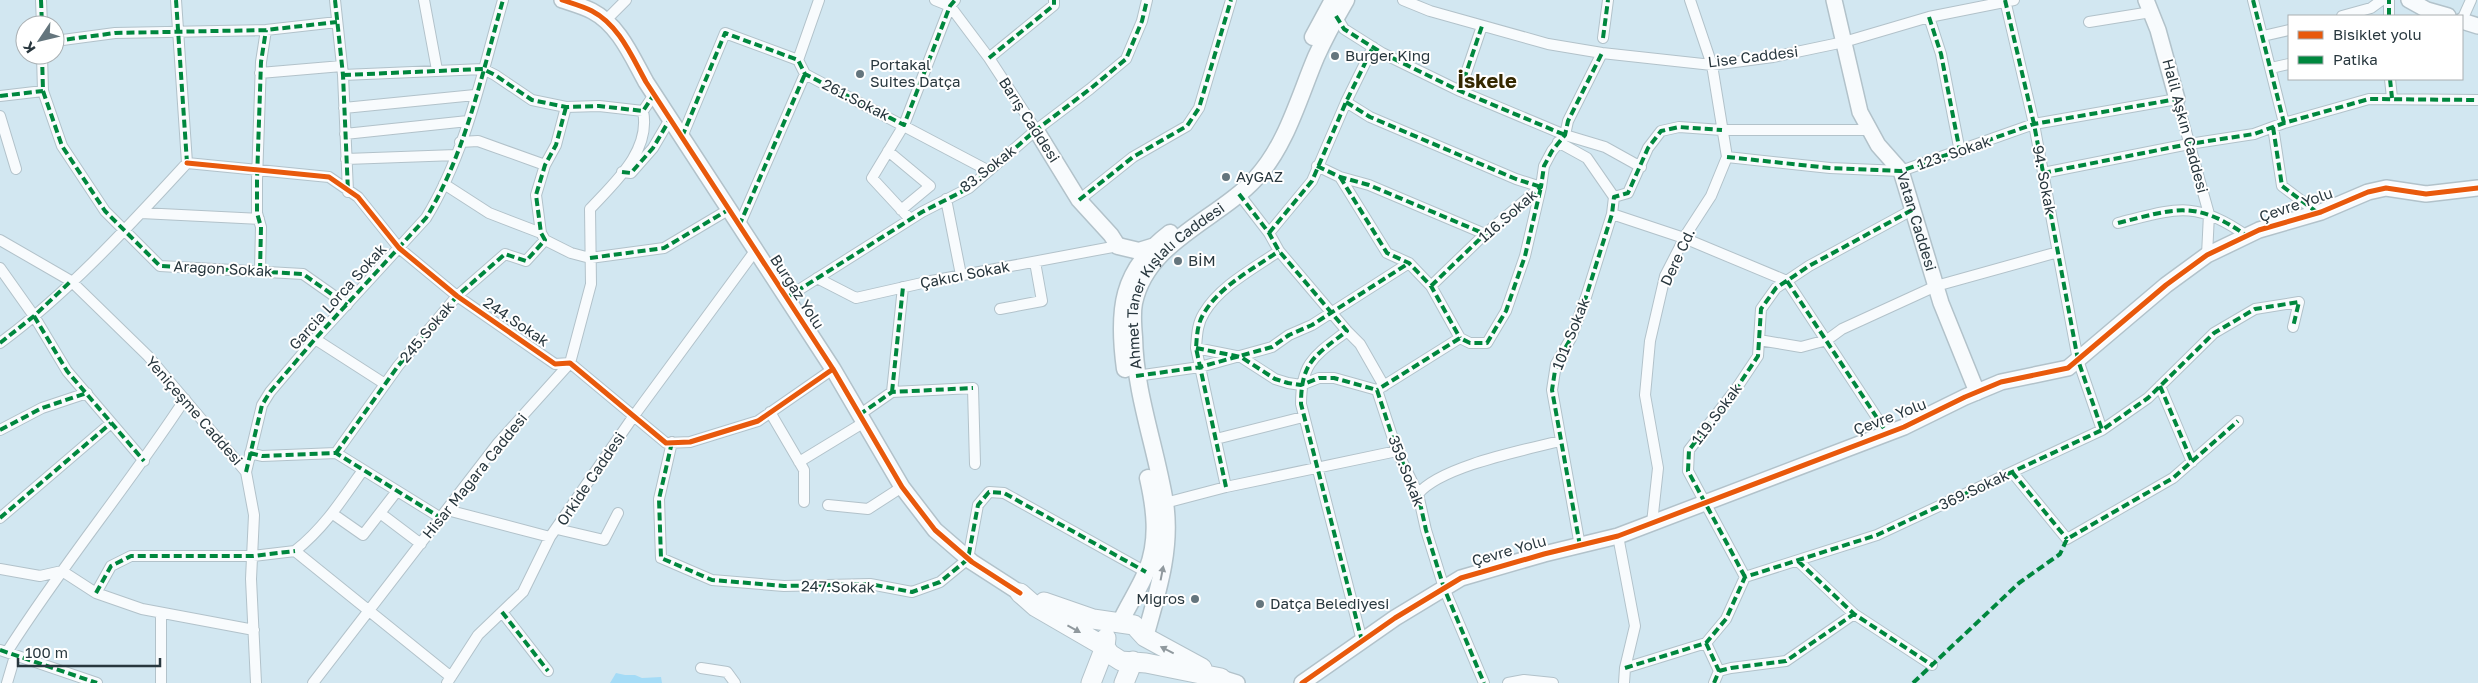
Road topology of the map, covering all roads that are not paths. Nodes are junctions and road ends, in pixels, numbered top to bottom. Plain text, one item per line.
1 (41, 0) edge
2 (176, 0) edge
3 (335, 0) edge
4 (424, 0) edge
5 (503, 0) edge
6 (562, 0) edge
7 (626, 0) edge
8 (819, 0) edge
9 (935, 0) edge
10 (1054, 0) edge
11 (1147, 0) edge
12 (1230, 0) edge
13 (1315, 0) edge
14 (1332, 0) edge
15 (1346, 0) edge
16 (1403, 0) edge
17 (1608, 0) edge
18 (1690, 0) edge
19 (1834, 0) edge
20 (2253, 0) edge
21 (2382, 0) edge
22 (2389, 0) edge
23 (2410, 0) edge
24 (2471, 0) edge
25 (2008, 1) edge
26 (953, 3) edge
27 (2149, 6) edge
28 (42, 15) edge
29 (2346, 15) edge
30 (2388, 15) edge
31 (2444, 15) edge
32 (1929, 17) junction
33 (1329, 18) junction
34 (2463, 18) edge
35 (606, 20) junction
36 (2463, 20) edge
37 (337, 22) junction
38 (2089, 22) dead end
39 (1482, 26) junction
40 (2478, 26) edge
41 (266, 30) junction
42 (2288, 30) edge
43 (176, 31) junction
44 (2263, 36) junction
45 (1603, 38) dead end
46 (65, 40) edge
47 (1844, 42) junction
48 (1373, 47) junction
49 (1602, 53) junction
50 (988, 58) junction
51 (798, 60) junction
52 (2288, 64) edge
53 (42, 65) edge
54 (1712, 65) junction
55 (2271, 68) junction
56 (436, 70) junction
57 (482, 70) junction
58 (342, 71) junction
59 (260, 73) junction
60 (804, 74) junction
61 (2390, 80) edge
62 (43, 91) junction
63 (1460, 91) junction
64 (655, 94) junction
65 (475, 95) junction
66 (0, 96) edge
67 (2177, 98) junction
68 (2392, 98) junction
69 (2478, 100) edge
70 (1346, 102) junction
71 (566, 107) junction
72 (344, 108) junction
73 (643, 110) junction
74 (0, 116) edge
75 (670, 119) junction
76 (468, 120) junction
77 (2284, 122) junction
78 (2034, 124) junction
79 (904, 125) junction
80 (2274, 126) junction
81 (1036, 130) junction
82 (1722, 130) junction
83 (1869, 130) junction
84 (346, 134) junction
85 (682, 137) junction
86 (1562, 138) junction
87 (460, 142) junction
88 (2189, 144) junction
89 (888, 151) junction
90 (1960, 152) junction
91 (456, 155) junction
92 (1727, 157) junction
93 (346, 159) junction
94 (187, 163) junction
95 (546, 165) junction
96 (1317, 166) junction
97 (1641, 167) junction
98 (16, 169) dead end
99 (257, 170) junction
100 (989, 171) junction
101 (1901, 171) junction
102 (622, 172) junction
103 (2043, 173) junction
104 (1340, 177) junction
105 (444, 184) junction
106 (1542, 187) junction
107 (2478, 188) edge
108 (348, 191) junction
109 (1239, 194) junction
110 (1614, 197) junction
111 (946, 199) junction
112 (1079, 200) junction
113 (728, 210) junction
114 (901, 210) junction
115 (1912, 210) junction
116 (141, 213) junction
117 (2318, 213) junction
118 (1612, 214) junction
119 (2209, 214) junction
120 (259, 219) junction
121 (910, 219) junction
122 (2118, 223) dead end
123 (739, 226) junction
124 (123, 229) junction
125 (1269, 233) junction
126 (1485, 234) junction
127 (543, 236) junction
128 (2246, 236) junction
129 (1684, 238) junction
130 (0, 240) edge
131 (1118, 246) junction
132 (1152, 247) junction
133 (399, 248) junction
134 (755, 251) junction
135 (1279, 252) junction
136 (2058, 252) junction
137 (2207, 255) junction
138 (590, 258) junction
139 (1035, 262) junction
140 (1409, 263) junction
141 (0, 268) edge
142 (260, 271) junction
143 (961, 275) junction
144 (817, 278) junction
145 (1129, 279) junction
146 (71, 281) junction
147 (1787, 281) junction
148 (1431, 286) junction
149 (1936, 286) junction
150 (903, 287) junction
151 (457, 296) junction
152 (786, 298) junction
153 (347, 305) junction
154 (1000, 309) dead end
155 (1332, 312) junction
156 (34, 316) junction
157 (2293, 327) dead end
158 (1347, 331) junction
159 (1460, 338) junction
160 (315, 339) junction
161 (1759, 340) junction
162 (1827, 340) junction
163 (0, 343) edge
164 (1196, 348) junction
165 (1241, 357) junction
166 (2078, 360) junction
167 (570, 363) junction
168 (1200, 367) junction
169 (833, 369) junction
170 (1136, 376) junction
171 (385, 384) junction
172 (1301, 384) junction
173 (2160, 386) junction
174 (1381, 388) junction
175 (892, 392) junction
176 (1978, 392) junction
177 (87, 393) junction
178 (184, 399) junction
179 (770, 412) junction
180 (633, 417) junction
181 (1303, 418) junction
182 (861, 419) junction
183 (111, 422) junction
184 (2238, 422) dead end
185 (0, 430) edge
186 (2102, 430) junction
187 (1887, 433) junction
188 (1216, 439) junction
189 (1560, 441) junction
190 (672, 442) junction
191 (1397, 451) junction
192 (250, 453) junction
193 (336, 453) junction
194 (144, 462) junction
195 (799, 462) junction
196 (2192, 462) junction
197 (974, 464) dead end
198 (363, 470) junction
199 (1317, 470) junction
200 (246, 472) junction
201 (2012, 472) junction
202 (902, 487) junction
203 (1226, 487) junction
204 (397, 491) junction
205 (1418, 494) junction
206 (804, 502) dead end
207 (1165, 503) junction
208 (1705, 503) junction
209 (828, 505) dead end
210 (380, 513) junction
211 (618, 513) dead end
212 (333, 514) junction
213 (444, 514) junction
214 (0, 518) edge
215 (1652, 523) junction
216 (553, 533) junction
217 (1618, 536) junction
218 (421, 544) junction
219 (1580, 546) junction
220 (295, 551) junction
221 (252, 556) junction
222 (968, 559) junction
223 (1798, 560) junction
224 (0, 570) edge
225 (62, 571) junction
226 (1146, 572) junction
227 (1744, 577) junction
228 (1444, 588) junction
229 (96, 593) junction
230 (1020, 593) junction
231 (369, 612) junction
232 (502, 612) junction
233 (161, 613) junction
234 (1854, 614) junction
235 (1120, 623) junction
236 (254, 630) junction
237 (1145, 637) junction
238 (1362, 641) junction
239 (1706, 643) junction
240 (1105, 648) junction
241 (7, 653) edge
242 (1133, 661) junction
243 (1932, 665) dead end
244 (701, 668) dead end
245 (1625, 668) junction
246 (548, 671) dead end
247 (1719, 671) junction
248 (449, 680) edge
249 (1229, 680) edge
250 (7, 683) edge
251 (97, 683) edge
252 (161, 683) edge
253 (256, 683) edge
254 (313, 683) edge
255 (735, 683) edge
256 (1091, 683) edge
257 (1124, 683) edge
258 (1302, 683) edge
259 (1484, 683) edge
260 (1508, 683) edge
261 (1553, 683) edge
262 (1624, 683) edge
263 (1714, 683) edge

1 - 28 street
2 - 43 street
3 - 37 street
4 - 56 street
5 - 57 street, Garcia Lorca Sokak
6 - 35 street, Burgaz Yolu
7 - 35 street
8 - 51 street
9 - 26 street
10 - 50 street
11 - 81 street, 83.Sokak
12 - 112 street
13 - 33 main road
14 - 33 main road, Ahmet Taner Kışlalı Caddesi
15 - 33 main road, Ahmet Taner Kışlalı Caddesi
16 - 39 street, Lise Caddesi
17 - 45 street
18 - 54 street
19 - 47 street, Vatan Caddesi
20 - 44 street
21 - 29 street
22 - 30 street
23 - 31 street
24 - 34 street
25 - 32 street, Lise Caddesi
25 - 78 street, 94. Sokak
26 - 50 street, Barış Caddesi
26 - 79 street
27 - 38 street
27 - 67 street, Halil Aşkın Caddesi
32 - 47 street, Lise Caddesi
32 - 90 street
33 - 48 street
33 - 109 main road, Ahmet Taner Kışlalı Caddesi
33 - 132 main road, Ahmet Taner Kışlalı Caddesi
35 - 64 street, Burgaz Yolu
36 - 40 street
37 - 41 street
37 - 58 street
39 - 49 street, Lise Caddesi
39 - 63 street
41 - 43 street
41 - 59 street
42 - 44 street
43 - 46 street
43 - 94 street
44 - 55 street
47 - 54 street, Lise Caddesi
47 - 83 street, Vatan Caddesi
48 - 63 street
48 - 70 street
49 - 54 street, Lise Caddesi
49 - 86 street, 116.Sokak
50 - 81 street, Barış Caddesi
51 - 60 street, 261.Sokak
51 - 85 street
52 - 55 street
53 - 62 street, Aragon Sokak
54 - 82 street
55 - 77 street
56 - 57 street
56 - 58 street
57 - 65 street, Garcia Lorca Sokak
57 - 71 street
58 - 59 street
58 - 72 street
59 - 99 street
60 - 79 street, 261.Sokak
60 - 123 street
61 - 68 street
62 - 66 street
62 - 124 street, Aragon Sokak
63 - 86 street
64 - 73 street
64 - 75 street, Burgaz Yolu
65 - 72 street
65 - 76 street, Garcia Lorca Sokak
67 - 78 street, 123. Sokak
67 - 88 street, Halil Aşkın Caddesi
68 - 69 street
68 - 77 street
70 - 96 street
70 - 106 street
71 - 73 street
71 - 95 street
72 - 84 street
73 - 102 street, Hisar Mağara Caddesi
74 - 98 street
75 - 85 street, Burgaz Yolu
75 - 102 street, Hisar Mağara Caddesi
76 - 84 street
76 - 87 street, Garcia Lorca Sokak
77 - 80 street
78 - 90 street, 123. Sokak
78 - 103 street, 94. Sokak
79 - 89 street
79 - 100 street, 261.Sokak
80 - 88 street
80 - 117 street
81 - 100 street, 83.Sokak
81 - 112 street, Barış Caddesi
82 - 83 street
82 - 92 street
82 - 97 street
83 - 101 street, Vatan Caddesi
84 - 93 street
85 - 113 street, Burgaz Yolu
86 - 97 street
86 - 106 street, 116.Sokak
86 - 110 street
87 - 91 street, Garcia Lorca Sokak
87 - 95 street
88 - 103 street
88 - 119 street, Halil Aşkın Caddesi
89 - 114 street
89 - 114 street
90 - 101 street, 123. Sokak
91 - 93 street
91 - 105 street, Garcia Lorca Sokak
92 - 101 street, 123. Sokak
92 - 129 street, Dere Cd.
93 - 108 street
94 - 99 street, 244.Sokak
94 - 116 street
95 - 127 street
96 - 104 street
96 - 125 street
97 - 110 street
99 - 108 street, 244.Sokak
99 - 120 street
100 - 111 street, 83.Sokak
101 - 115 street, Vatan Caddesi
102 - 138 street, Hisar Mağara Caddesi
103 - 136 street, 94. Sokak
104 - 126 street
104 - 140 street
105 - 127 street
105 - 133 street, Garcia Lorca Sokak
106 - 126 street, 116.Sokak
106 - 159 street
107 - 117 street, Çevre Yolu
108 - 133 street, 244.Sokak
109 - 125 street, 359.Sokak
109 - 170 main road, Ahmet Taner Kışlalı Caddesi
110 - 118 street, 101. Sokak
111 - 121 street, 83.Sokak
111 - 143 street
112 - 131 street, Barış Caddesi
113 - 123 street, Burgaz Yolu
113 - 138 street
114 - 121 street
115 - 147 street, 119.Sokak
115 - 149 street, Vatan Caddesi
116 - 120 street
116 - 124 street
117 - 128 street, Çevre Yolu
118 - 129 street
118 - 189 street, 101. Sokak
119 - 122 street
119 - 128 street
119 - 137 street, Halil Aşkın Caddesi
120 - 142 street
121 - 144 street, 83.Sokak
123 - 134 street, Burgaz Yolu
124 - 142 street, Aragon Sokak
124 - 146 street
125 - 135 street, 359.Sokak
126 - 148 street, 116.Sokak
127 - 138 street
127 - 151 street, 245.Sokak
128 - 137 street, Çevre Yolu
129 - 147 street
129 - 215 street, Dere Cd.
130 - 146 street, Yeniçeşme Caddesi
131 - 132 main road
131 - 139 street, Çakıcı Sokak
131 - 145 main road
132 - 145 main road, Ahmet Taner Kışlalı Caddesi
133 - 151 street, 244.Sokak
133 - 153 street, Garcia Lorca Sokak
134 - 152 street, Burgaz Yolu
134 - 180 street, Orkide Caddesi
135 - 155 street, 359.Sokak
135 - 164 street
136 - 149 street
136 - 166 street, 94. Sokak
137 - 166 street, Çevre Yolu
138 - 167 street, Hisar Mağara Caddesi
139 - 143 street, Çakıcı Sokak
139 - 154 street
140 - 148 street
140 - 155 street
141 - 156 street
142 - 153 street, Aragon Sokak
143 - 150 street, Çakıcı Sokak
144 - 150 street, Çakıcı Sokak
144 - 152 street, 83.Sokak
145 - 226 main road, Ahmet Taner Kışlalı Caddesi
146 - 156 street
146 - 178 street, Yeniçeşme Caddesi
147 - 161 street, 119.Sokak
147 - 162 street
148 - 159 street
149 - 162 street
149 - 176 street, Vatan Caddesi
150 - 175 street
151 - 167 street, 244.Sokak
151 - 171 street, 245.Sokak
152 - 169 street, Burgaz Yolu
153 - 160 street, Garcia Lorca Sokak
155 - 158 street, 359.Sokak
155 - 165 street
156 - 163 street
156 - 177 street
157 - 173 street, 369.Sokak
158 - 172 street
158 - 174 street, 359.Sokak
159 - 174 street
160 - 171 street
160 - 192 street, Garcia Lorca Sokak
161 - 162 street
161 - 208 street, 119.Sokak
162 - 187 street
164 - 165 street
164 - 168 street
165 - 168 street
165 - 172 street
166 - 176 street, Çevre Yolu
166 - 186 street, 94. Sokak
167 - 180 street, 244.Sokak
167 - 213 street, Hisar Mağara Caddesi
168 - 170 street
168 - 188 street
169 - 179 street
169 - 182 street, Burgaz Yolu
170 - 207 main road, Ahmet Taner Kışlalı Caddesi
171 - 193 street, 245.Sokak
172 - 174 street
172 - 181 street
173 - 186 street, 369.Sokak
173 - 196 street
174 - 191 street, 359.Sokak
175 - 182 street
175 - 197 street
176 - 187 street, Çevre Yolu
177 - 183 street
177 - 185 street
178 - 194 street
178 - 200 street, Yeniçeşme Caddesi
179 - 190 street
179 - 195 street
180 - 190 street, 244.Sokak
180 - 216 street, Orkide Caddesi
181 - 188 street
181 - 199 street
182 - 195 street
182 - 202 street, Burgaz Yolu
183 - 194 street
183 - 214 street
184 - 196 street
186 - 201 street, 369.Sokak
187 - 208 street, Çevre Yolu
188 - 203 street
189 - 205 street
189 - 219 street, 101. Sokak
190 - 222 street, 247.Sokak
191 - 199 street
191 - 205 street, 359.Sokak
192 - 193 street
192 - 200 street, Garcia Lorca Sokak
193 - 198 street
194 - 225 street
195 - 206 street
196 - 201 street
198 - 204 street
198 - 212 street
199 - 203 street
199 - 238 street
200 - 221 street, Yeniçeşme Caddesi
201 - 223 street, 369.Sokak
202 - 209 street
202 - 222 street, Burgaz Yolu
203 - 207 street
204 - 210 street
204 - 213 street
205 - 228 street, 359.Sokak
237 -> 207 main road, Ahmet Taner Kışlalı Caddesi
208 - 215 street, Çevre Yolu
208 - 227 street, 119.Sokak
210 - 212 street
210 - 218 street
211 - 216 street
212 - 220 street
213 - 216 street
213 - 218 street, Hisar Mağara Caddesi
215 - 217 street, Çevre Yolu
216 - 232 street, Orkide Caddesi
217 - 219 street, Çevre Yolu
217 - 245 street
218 - 231 street, Hisar Mağara Caddesi
219 - 228 street, Çevre Yolu
220 - 221 street
220 - 231 street
221 - 229 street
221 - 236 street, Yeniçeşme Caddesi
222 - 226 street
222 - 230 street, Burgaz Yolu
223 - 227 street, 369.Sokak
223 - 234 street
224 - 225 street
225 - 229 street
225 - 241 street
226 - 235 main road, Ahmet Taner Kışlalı Caddesi
227 - 239 street
228 - 238 street, Çevre Yolu
228 - 259 street, 359.Sokak
229 - 233 street
230 - 235 highway
230 -> 240 highway
231 - 248 street
231 - 254 street, Hisar Mağara Caddesi
232 - 246 street
232 - 248 street, Orkide Caddesi
233 - 236 street
233 - 252 street
234 - 243 street
234 - 247 street
235 - 237 highway
235 - 240 highway
236 - 253 street, Yeniçeşme Caddesi
237 - 242 highway
249 -> 237 highway
238 - 258 street, Çevre Yolu
239 - 245 street
239 - 247 street
240 - 242 highway
240 - 256 highway
241 - 250 street
241 - 251 street
242 - 249 highway
242 - 257 highway
244 - 255 street
245 - 262 street
247 - 263 street
260 - 261 street

